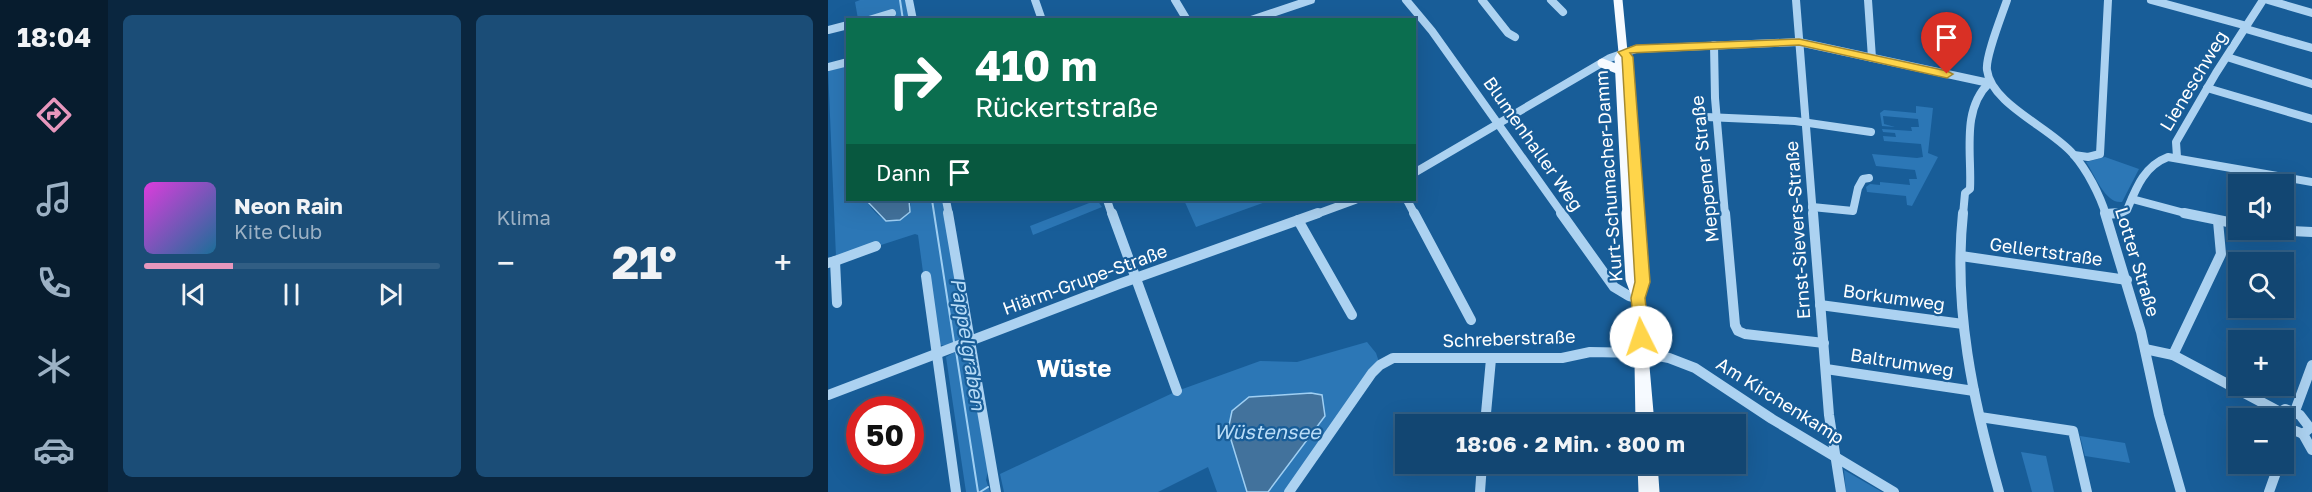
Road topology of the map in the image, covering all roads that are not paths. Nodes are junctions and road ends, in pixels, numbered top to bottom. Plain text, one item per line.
1 (909, 0) edge
2 (1035, 0) edge
3 (1175, 0) edge
4 (1311, 0) edge
5 (1406, 0) edge
6 (1482, 0) edge
7 (1551, 0) edge
8 (1796, 0) edge
9 (1868, 0) edge
10 (2007, 0) edge
11 (2108, 0) edge
12 (2151, 0) edge
13 (2263, 0) edge
14 (2268, 0) edge
15 (1620, 1) edge
16 (1291, 3) edge
17 (1563, 12) dead end
18 (892, 13) dead end
19 (2312, 13) edge
20 (876, 18) edge
21 (913, 18) edge
22 (1041, 18) edge
23 (1186, 18) edge
24 (1256, 18) edge
25 (846, 26) edge
26 (2247, 27) junction
27 (828, 30) edge
28 (1515, 37) dead end
29 (1799, 42) junction
30 (1714, 45) junction
31 (2312, 48) edge
32 (1623, 52) junction
33 (2227, 57) junction
34 (1872, 58) junction
35 (846, 62) edge
36 (1602, 63) junction
37 (828, 67) edge
38 (1620, 70) junction
39 (1989, 83) junction
40 (2312, 84) edge
41 (2207, 88) junction
42 (1976, 96) junction
43 (2002, 98) junction
44 (1710, 117) junction
45 (2312, 119) edge
46 (1806, 123) junction
47 (1499, 124) junction
48 (1871, 132) dead end
49 (2074, 155) junction
50 (2177, 157) junction
51 (1416, 172) edge
52 (1869, 178) dead end
53 (2312, 182) edge
54 (2132, 199) junction
55 (946, 201) edge
56 (1107, 201) edge
57 (1352, 201) edge
58 (1408, 201) edge
59 (1812, 207) junction
60 (2106, 214) junction
61 (1298, 220) junction
62 (2218, 221) junction
63 (2228, 222) edge
64 (2294, 231) edge
65 (2312, 232) edge
66 (876, 246) dead end
67 (1960, 253) junction
68 (831, 262) edge
69 (926, 276) dead end
70 (1136, 278) junction
71 (2127, 280) junction
72 (1638, 298) junction
73 (837, 303) dead end
74 (1820, 305) junction
75 (1352, 315) dead end
76 (1471, 320) dead end
77 (1963, 324) junction
78 (968, 341) junction
79 (1824, 343) junction
80 (2145, 349) junction
81 (942, 351) junction
82 (1642, 353) junction
83 (2173, 355) junction
84 (1491, 359) junction
85 (2312, 365) edge
86 (1826, 369) junction
87 (1177, 391) dead end
88 (1974, 391) junction
89 (828, 395) edge
90 (2272, 408) edge
91 (2295, 411) joint
92 (1486, 414) edge
93 (1641, 414) edge
94 (1648, 414) edge
95 (1980, 417) junction
96 (2308, 430) edge
97 (2312, 450) edge
98 (1835, 457) junction
99 (1481, 474) edge
100 (1643, 474) edge
101 (1653, 474) edge
102 (2275, 474) edge
103 (956, 492) edge
104 (996, 492) edge
105 (1289, 492) edge
106 (1480, 492) edge
107 (1644, 492) edge
108 (1654, 492) edge
109 (1840, 492) edge
110 (1894, 492) edge
111 (1998, 492) edge
112 (2087, 492) edge
113 (2181, 492) edge
114 (2269, 492) edge

1 - 21 street
2 - 22 street
3 - 23 street
4 - 16 street
5 - 47 street, Blumenhaller Weg
6 - 28 street
7 - 17 street
8 - 29 street, Ernst-Sievers-Straße
9 - 34 street
10 - 39 street
11 - 49 street
12 - 26 street
13 - 26 street, Lieneschweg
14 - 19 street
15 - 32 main road, Kurt-Schumacher-Damm
16 - 24 street
18 - 20 street
25 - 27 street
26 - 31 street
26 - 33 street, Lieneschweg
29 - 30 street
29 - 34 street
29 - 46 street, Ernst-Sievers-Straße
30 - 32 street
30 - 44 street, Meppener Straße
32 - 36 street
32 - 38 main road, Kurt-Schumacher-Damm
32 - 72 main road, Kurt-Schumacher-Damm
33 - 40 street
33 - 41 street, Lieneschweg
34 - 39 street
35 - 37 street
36 - 38 main road
36 - 47 street
38 - 72 main road, Kurt-Schumacher-Damm
39 - 42 street
39 - 43 street, Lotter Straße
41 - 45 street
41 - 50 street, Lieneschweg
42 - 43 street
42 - 67 street
43 - 49 street, Lotter Straße
44 - 46 street
44 - 79 street, Meppener Straße
46 - 48 street
46 - 59 street, Ernst-Sievers-Straße
47 - 51 street
47 - 72 street, Blumenhaller Weg
49 - 60 street, Lotter Straße
50 - 53 street
50 - 54 street, Lieneschweg
52 - 59 street
54 - 60 street, Lieneschweg
54 - 62 street
55 - 78 street
56 - 70 street
57 - 61 street, Hiärm-Grupe-Straße
58 - 76 street
59 - 74 street, Ernst-Sievers-Straße
60 - 71 street, Lotter Straße
61 - 70 street, Hiärm-Grupe-Straße
61 - 75 street
62 - 63 street
62 - 83 street
64 - 65 street
66 - 68 street
67 - 71 street, Gellertstraße
67 - 77 street
68 - 73 street
69 - 81 street
70 - 78 street, Hiärm-Grupe-Straße
70 - 87 street
71 - 80 street, Lotter Straße
72 - 82 main road, Kurt-Schumacher-Damm
74 - 77 street, Borkumweg
74 - 79 street, Ernst-Sievers-Straße
77 - 88 street
78 - 81 street, Hiärm-Grupe-Straße
78 - 104 street
79 - 86 street, Ernst-Sievers-Straße
80 - 83 street
80 - 113 street, Lotter Straße
81 - 89 street, Hiärm-Grupe-Straße
81 - 103 street
82 - 84 street, Schreberstraße
82 - 93 main road
82 - 94 main road
82 - 98 street, Am Kirchenkamp
83 - 90 street
84 - 92 street
84 - 105 street, Schreberstraße
85 - 91 street
86 - 88 street, Baltrumweg
86 - 98 street, Ernst-Sievers-Straße
88 - 95 street
91 - 96 street
95 - 111 street
95 - 112 street
96 - 97 street
98 - 109 street, Ernst-Sievers-Straße
98 - 110 street, Am Kirchenkamp
99 - 106 street
100 - 107 main road
101 - 108 main road
102 - 114 street

